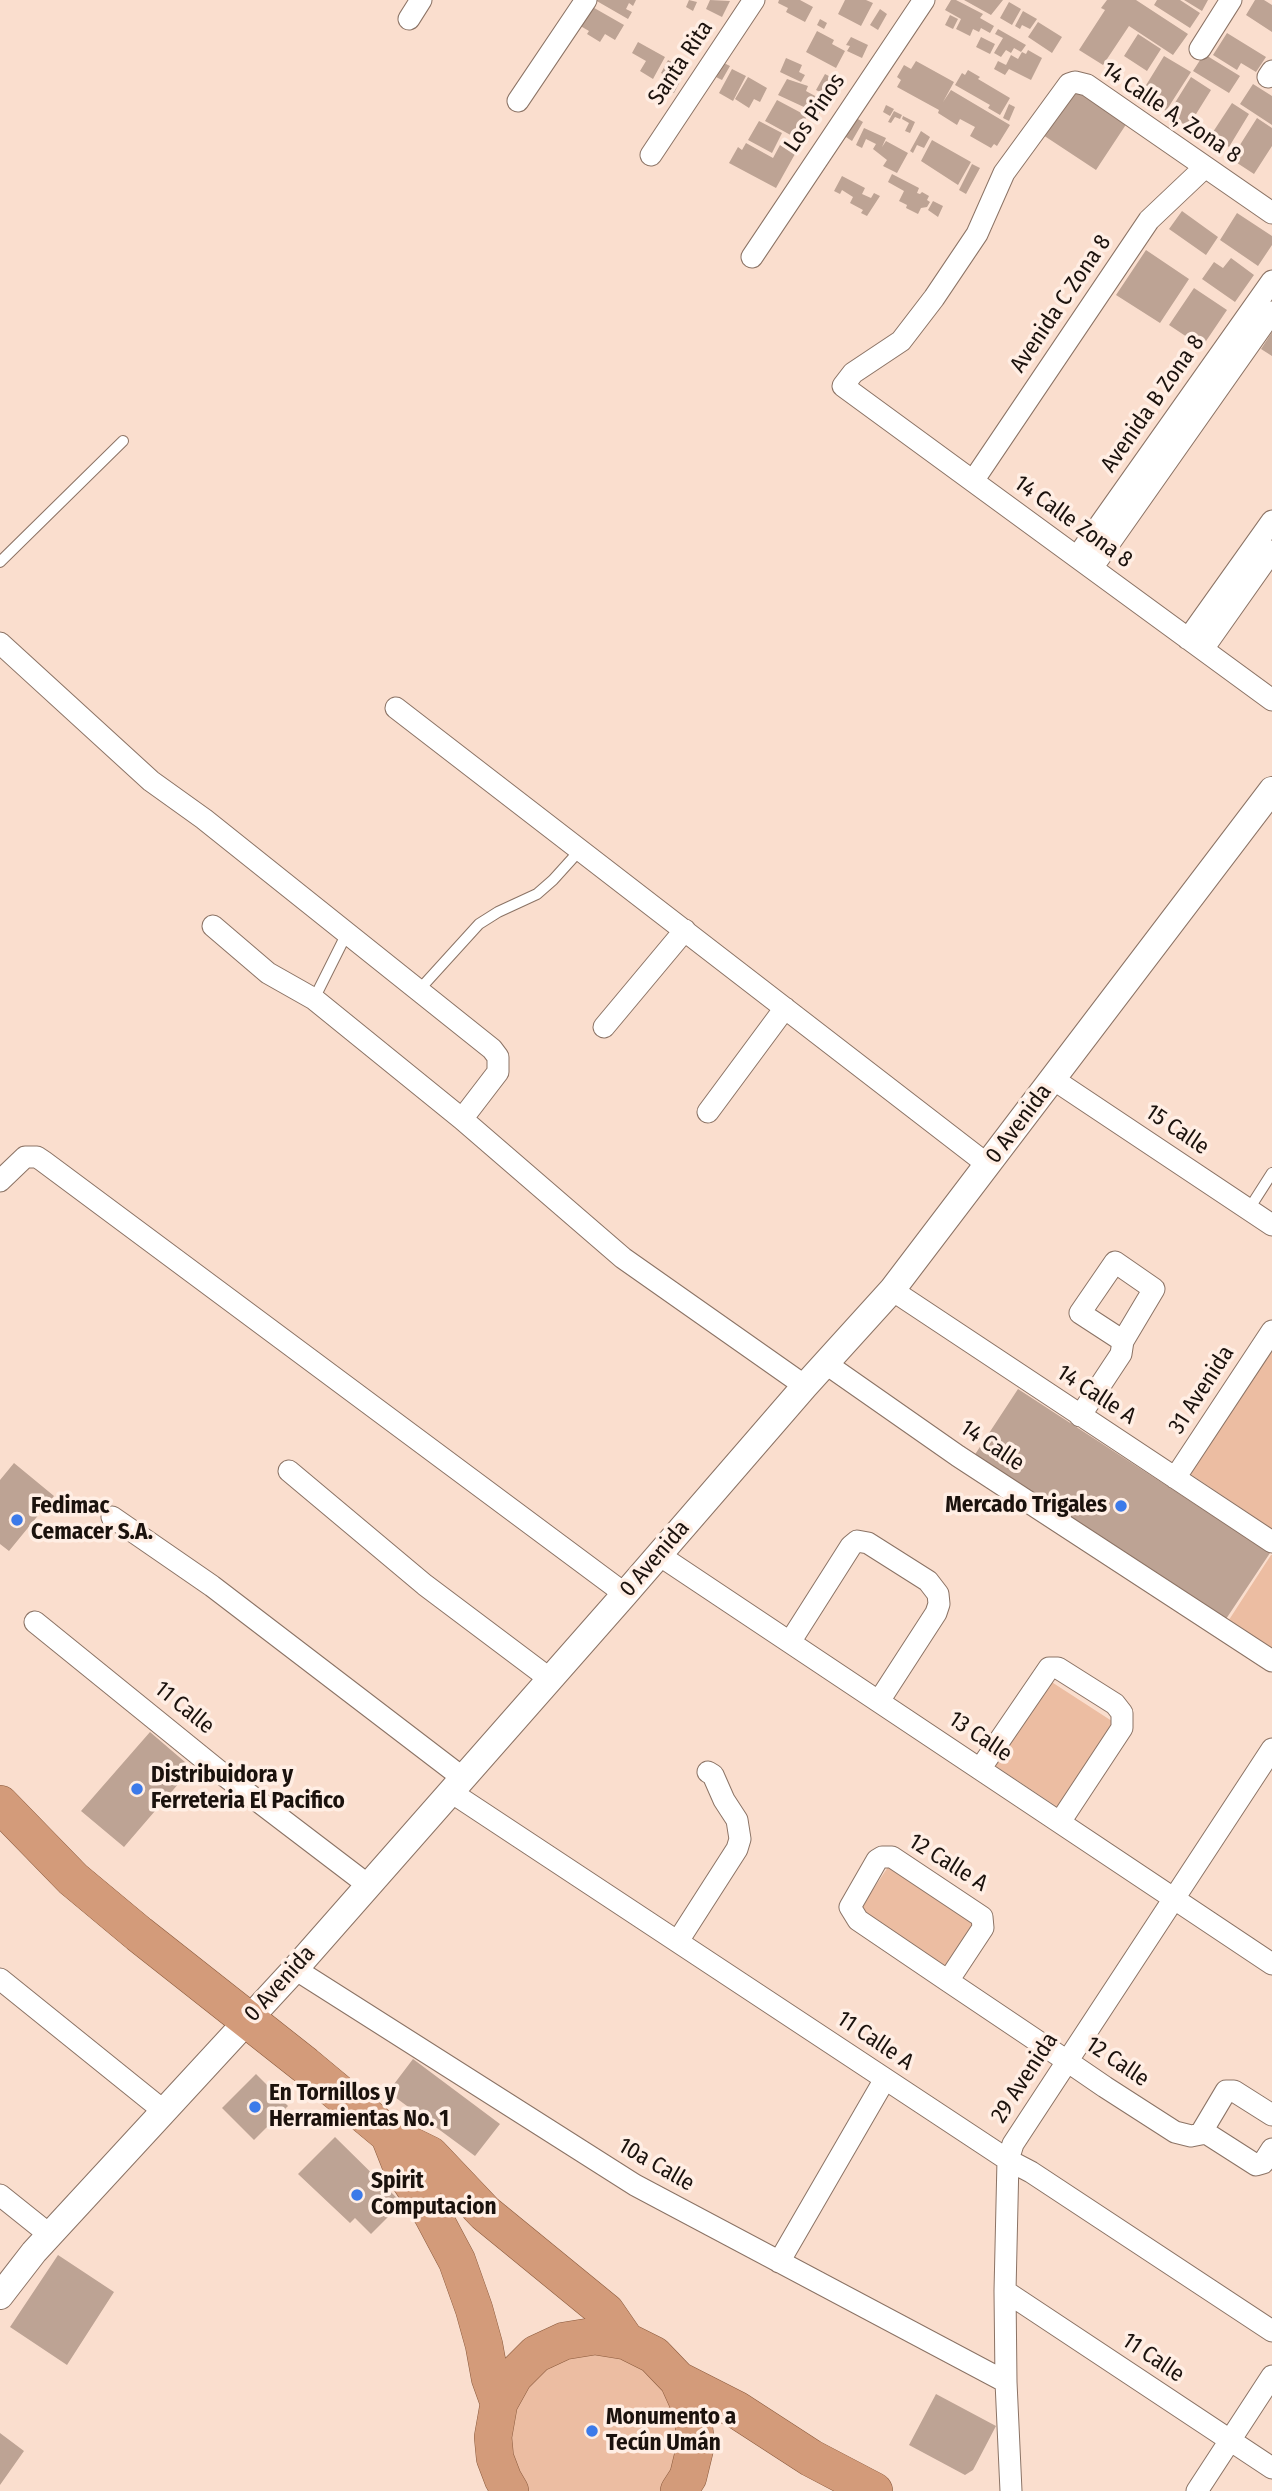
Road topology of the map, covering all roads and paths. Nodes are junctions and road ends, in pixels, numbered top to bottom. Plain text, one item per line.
1 (421, 0) edge
2 (586, 0) edge
3 (754, 0) edge
4 (924, 0) edge
5 (1231, 0) edge
6 (409, 19) dead end
7 (1200, 50) dead end
8 (519, 101) dead end
9 (651, 155) dead end
10 (1205, 167) junction
11 (1272, 213) edge
12 (752, 257) dead end
13 (1272, 281) edge
14 (1272, 312) edge
15 (843, 386) joint
16 (123, 441) dead end
17 (973, 481) junction
18 (1272, 521) edge
19 (1272, 551) edge
20 (0, 562) edge
21 (1084, 563) junction
22 (0, 643) edge
23 (1196, 644) junction
24 (1272, 700) edge
25 (396, 708) dead end
26 (1272, 790) edge
27 (1264, 817) edge
28 (581, 849) junction
29 (213, 926) dead end
30 (685, 930) junction
31 (347, 933) junction
32 (419, 990) junction
33 (314, 999) junction
34 (785, 1008) junction
35 (604, 1027) dead end
36 (1053, 1079) junction
37 (708, 1112) dead end
38 (462, 1119) junction
39 (988, 1165) junction
40 (1272, 1173) edge
41 (0, 1181) edge
42 (1249, 1209) junction
43 (1272, 1225) edge
44 (892, 1290) junction
45 (1272, 1331) edge
46 (1123, 1340) junction
47 (825, 1363) junction
48 (804, 1386) junction
49 (1080, 1416) junction
50 (289, 1471) dead end
51 (1175, 1478) junction
52 (112, 1517) dead end
53 (1272, 1542) edge
54 (659, 1555) junction
55 (625, 1594) junction
56 (35, 1622) dead end
57 (790, 1642) junction
58 (1272, 1661) edge
59 (550, 1679) junction
60 (879, 1701) junction
61 (1272, 1749) edge
62 (980, 1769) junction
63 (708, 1772) dead end
64 (457, 1785) junction
65 (0, 1804) edge
66 (1060, 1822) junction
67 (368, 1885) junction
68 (1174, 1897) junction
69 (850, 1910) joint
70 (678, 1941) junction
71 (1272, 1964) edge
72 (295, 1969) junction
73 (0, 1979) edge
74 (948, 1981) junction
75 (247, 2020) junction
76 (1067, 2061) junction
77 (885, 2079) junction
78 (165, 2112) junction
79 (1272, 2115) edge
80 (1201, 2133) junction
81 (389, 2135) junction
82 (1265, 2157) edge
83 (1008, 2160) junction
84 (0, 2195) edge
85 (50, 2235) junction
86 (779, 2262) junction
87 (1005, 2291) junction
88 (0, 2296) edge
89 (1272, 2331) edge
90 (626, 2342) junction
91 (1272, 2376) edge
92 (678, 2380) junction
93 (1006, 2382) junction
94 (499, 2403) junction
95 (1230, 2440) junction
96 (1272, 2468) edge
97 (510, 2491) edge
98 (679, 2491) edge
99 (874, 2491) edge
100 (1012, 2491) edge
101 (1196, 2491) edge

1 - 6 street
2 - 8 street
3 - 9 street, Santa Rita
4 - 12 street, Los Pinos
5 - 7 street
10 - 11 street, 14 Calle A, Zona 8
10 - 15 street, 14 Calle A, Zona 8
10 - 17 street, Avenida C Zona 8
13 - 21 street, Avenida B Zona 8
14 - 21 street, Avenida B Zona 8
15 - 17 street, 14 Calle Zona 8
16 - 20 lane
17 - 21 street, 14 Calle Zona 8
18 - 23 street
19 - 23 street
21 - 23 street, 14 Calle Zona 8
22 - 31 street
23 - 24 street, 14 Calle Zona 8
25 - 28 street
26 - 27 street, 0 Avenida
27 - 36 street, 0 Avenida
28 - 30 street
28 - 32 lane
29 - 33 street
30 - 34 street
30 - 35 street
31 - 32 street
31 - 33 lane
32 - 38 street
33 - 38 street
34 - 37 street
34 - 39 street
36 - 39 street, 0 Avenida
36 - 42 street, 15 Calle
38 - 48 street
39 - 44 street, 0 Avenida
40 - 42 lane
41 - 55 street
42 - 43 street, 15 Calle
44 - 47 street, 0 Avenida
44 - 49 street, 14 Calle A
45 - 51 street, 31 Avenida
46 - 46 street
46 - 49 street
47 - 48 street, 0 Avenida
47 - 58 street, 14 Calle
48 - 54 street, 0 Avenida
49 - 51 street, 14 Calle A
50 - 59 street
51 - 53 street, 14 Calle A
52 - 64 street, 11 Calle A
54 - 55 street, 0 Avenida
54 - 57 street, 13 Calle
55 - 59 street, 0 Avenida
56 - 67 street, 11 Calle
57 - 60 street, 13 Calle
57 - 60 street
59 - 64 street, 0 Avenida
60 - 62 street, 13 Calle
61 - 68 street, 29 Avenida
62 - 66 street, 13 Calle
62 - 66 street
63 - 70 street
64 - 67 street, 0 Avenida
64 - 70 street, 11 Calle A
65 - 75 highway
66 - 68 street, 13 Calle
67 - 72 street, 0 Avenida
68 - 71 street, 13 Calle
68 - 76 street, 29 Avenida
69 - 74 street, 12 Calle
69 - 74 street, 12 Calle A
70 - 77 street, 11 Calle A
72 - 75 street, 0 Avenida
72 - 86 street, 10a Calle
73 - 78 street
74 - 76 street, 12 Calle
75 - 78 street, 0 Avenida
75 - 81 highway
76 - 80 street, 12 Calle
76 - 83 street, 29 Avenida
77 - 83 street, 11 Calle A
77 - 86 street
78 - 85 street, 0 Avenida
79 - 80 street
80 - 82 street, 12 Calle
81 - 90 highway
81 - 94 highway
83 - 87 street, 29 Avenida
83 - 89 street, 11 Calle A
84 - 85 street
85 - 88 street, 0 Avenida
86 - 93 street, 10a Calle
87 - 93 street, 29 Avenida
87 - 95 street, 11 Calle
90 - 92 highway
90 - 94 highway
91 - 95 street
92 - 98 highway
92 - 99 highway
93 - 100 street, 29 Avenida
94 - 97 highway
95 - 96 street, 11 Calle
95 - 101 street

